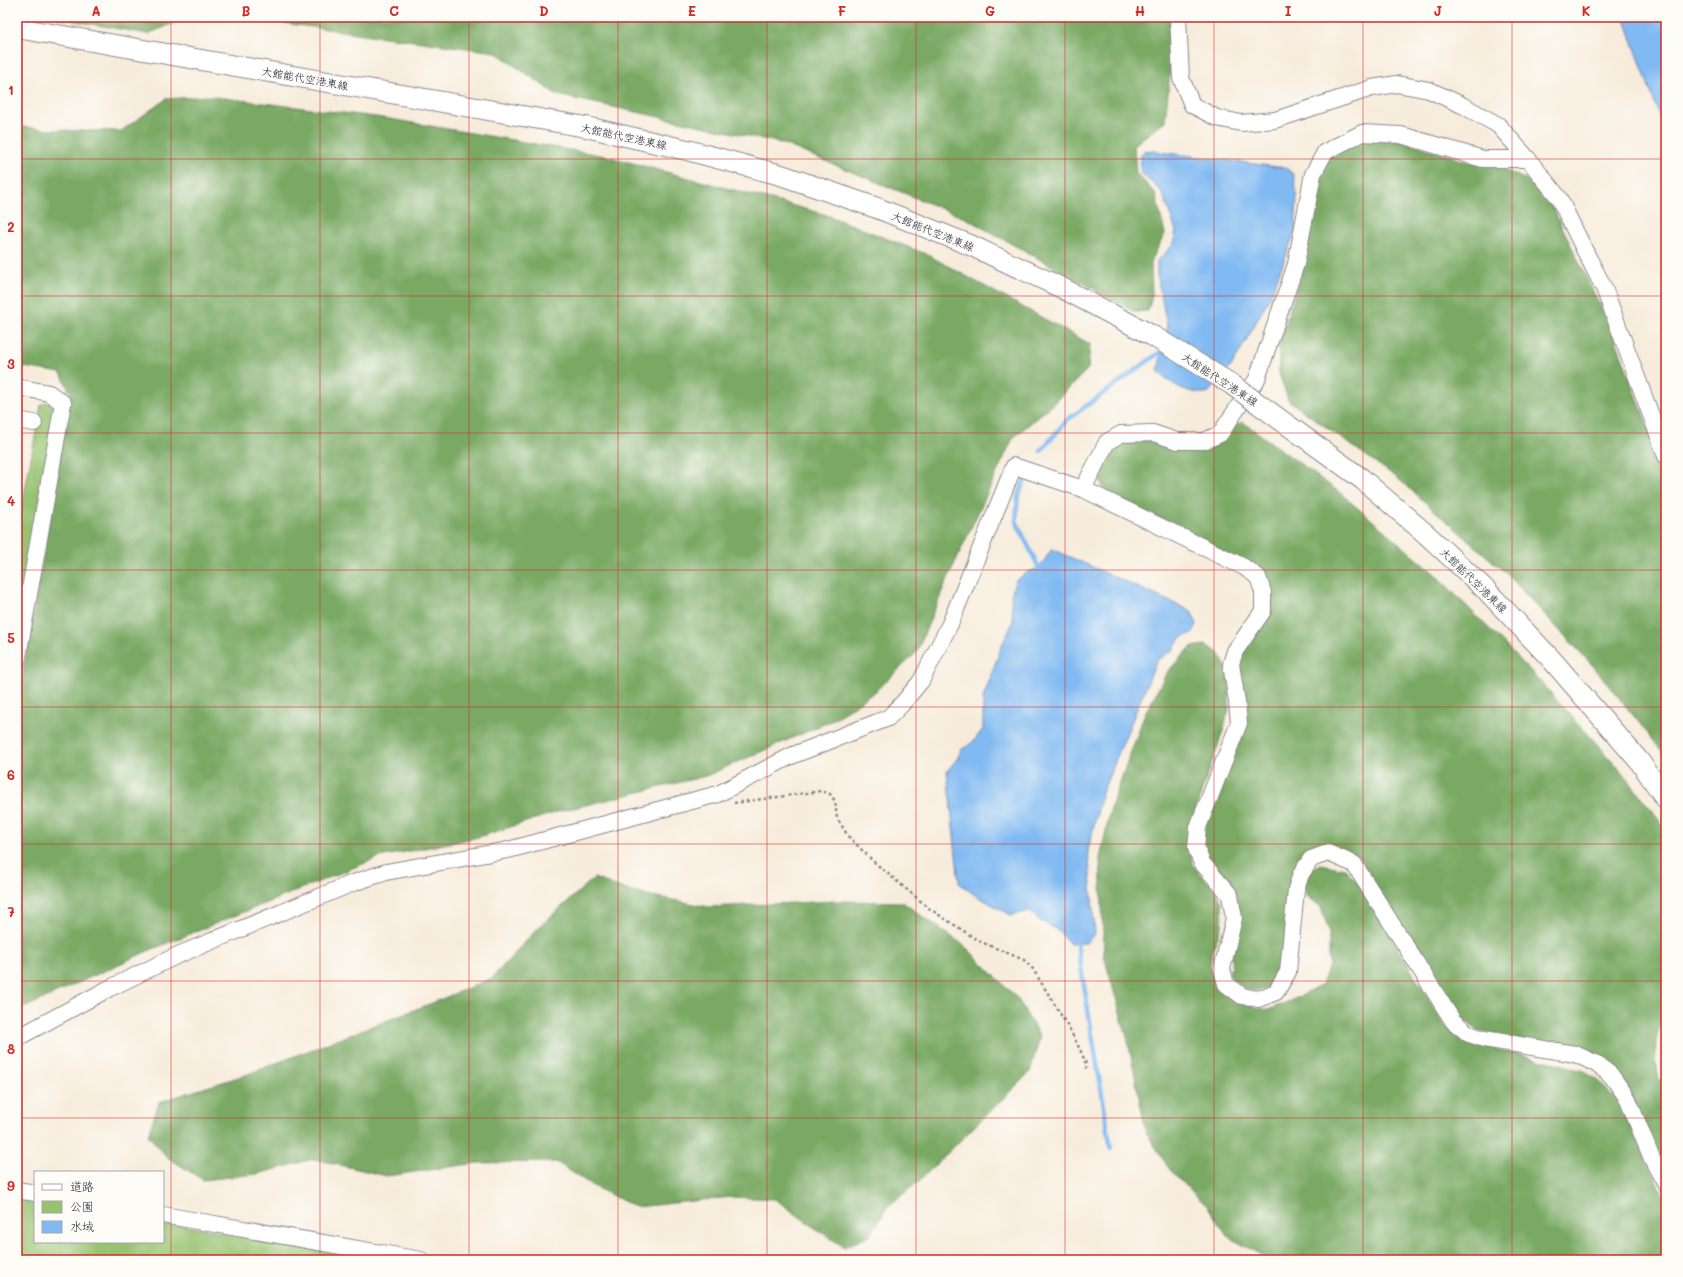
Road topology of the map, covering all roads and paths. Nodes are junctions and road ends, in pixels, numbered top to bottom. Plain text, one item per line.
1 (1178, 17) edge
2 (17, 28) edge
3 (1528, 159) junction
4 (17, 388) edge
5 (17, 420) edge
6 (34, 423) dead end
7 (1666, 456) edge
8 (1083, 489) junction
9 (17, 662) edge
10 (718, 794) junction
11 (1666, 799) edge
12 (17, 1038) edge
13 (1086, 1069) dead end
14 (1666, 1185) edge
15 (17, 1190) edge
16 (34, 1193) edge
17 (164, 1215) edge
18 (421, 1260) edge

1 - 3 street
2 - 11 main road, 大館能代空港東線, bridge
3 - 7 street
3 - 8 street
4 - 9 street
5 - 6 street
8 - 10 street
8 - 14 street
10 - 12 street
10 - 13 path
15 - 16 street
17 - 18 street

